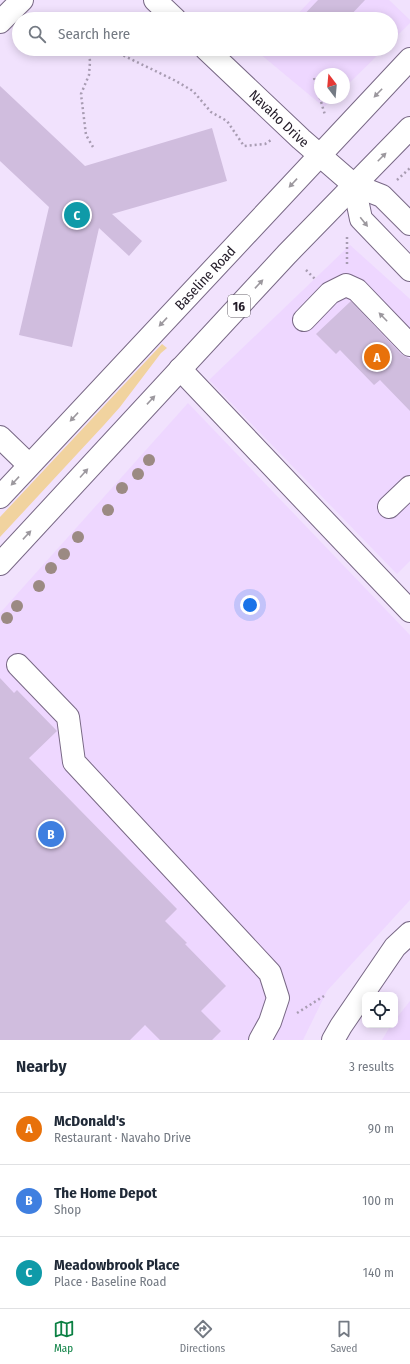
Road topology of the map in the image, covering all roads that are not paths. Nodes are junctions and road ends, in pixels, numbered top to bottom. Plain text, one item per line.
1 (22, 0) edge
2 (155, 0) edge
3 (168, 12) edge
4 (0, 22) edge
5 (213, 56) edge
6 (410, 59) edge
7 (410, 128) edge
8 (320, 154) junction
9 (354, 185) junction
10 (410, 224) edge
11 (410, 270) edge
12 (304, 320) dead end
13 (410, 345) edge
14 (180, 369) junction
15 (0, 437) edge
16 (29, 465) junction
17 (410, 487) edge
18 (0, 497) edge
19 (389, 507) dead end
20 (0, 564) edge
21 (409, 608) edge
22 (18, 665) dead end
23 (410, 933) edge
24 (260, 1040) edge
25 (333, 1040) edge

1 - 4 main road
2 - 3 main road
5 - 8 main road, Navaho Drive
6 -> 8 main road, Baseline Road
9 -> 7 main road, 16
8 - 9 main road, Navaho Drive
8 -> 16 main road, Baseline Road
9 - 10 main road, Navaho Drive
9 -> 11 main road
14 -> 9 main road, 16
13 -> 12 main road
20 -> 14 main road, 16
14 - 21 main road
15 - 16 main road
16 -> 18 main road, Baseline Road
17 - 19 main road
22 - 24 main road
23 - 25 main road

